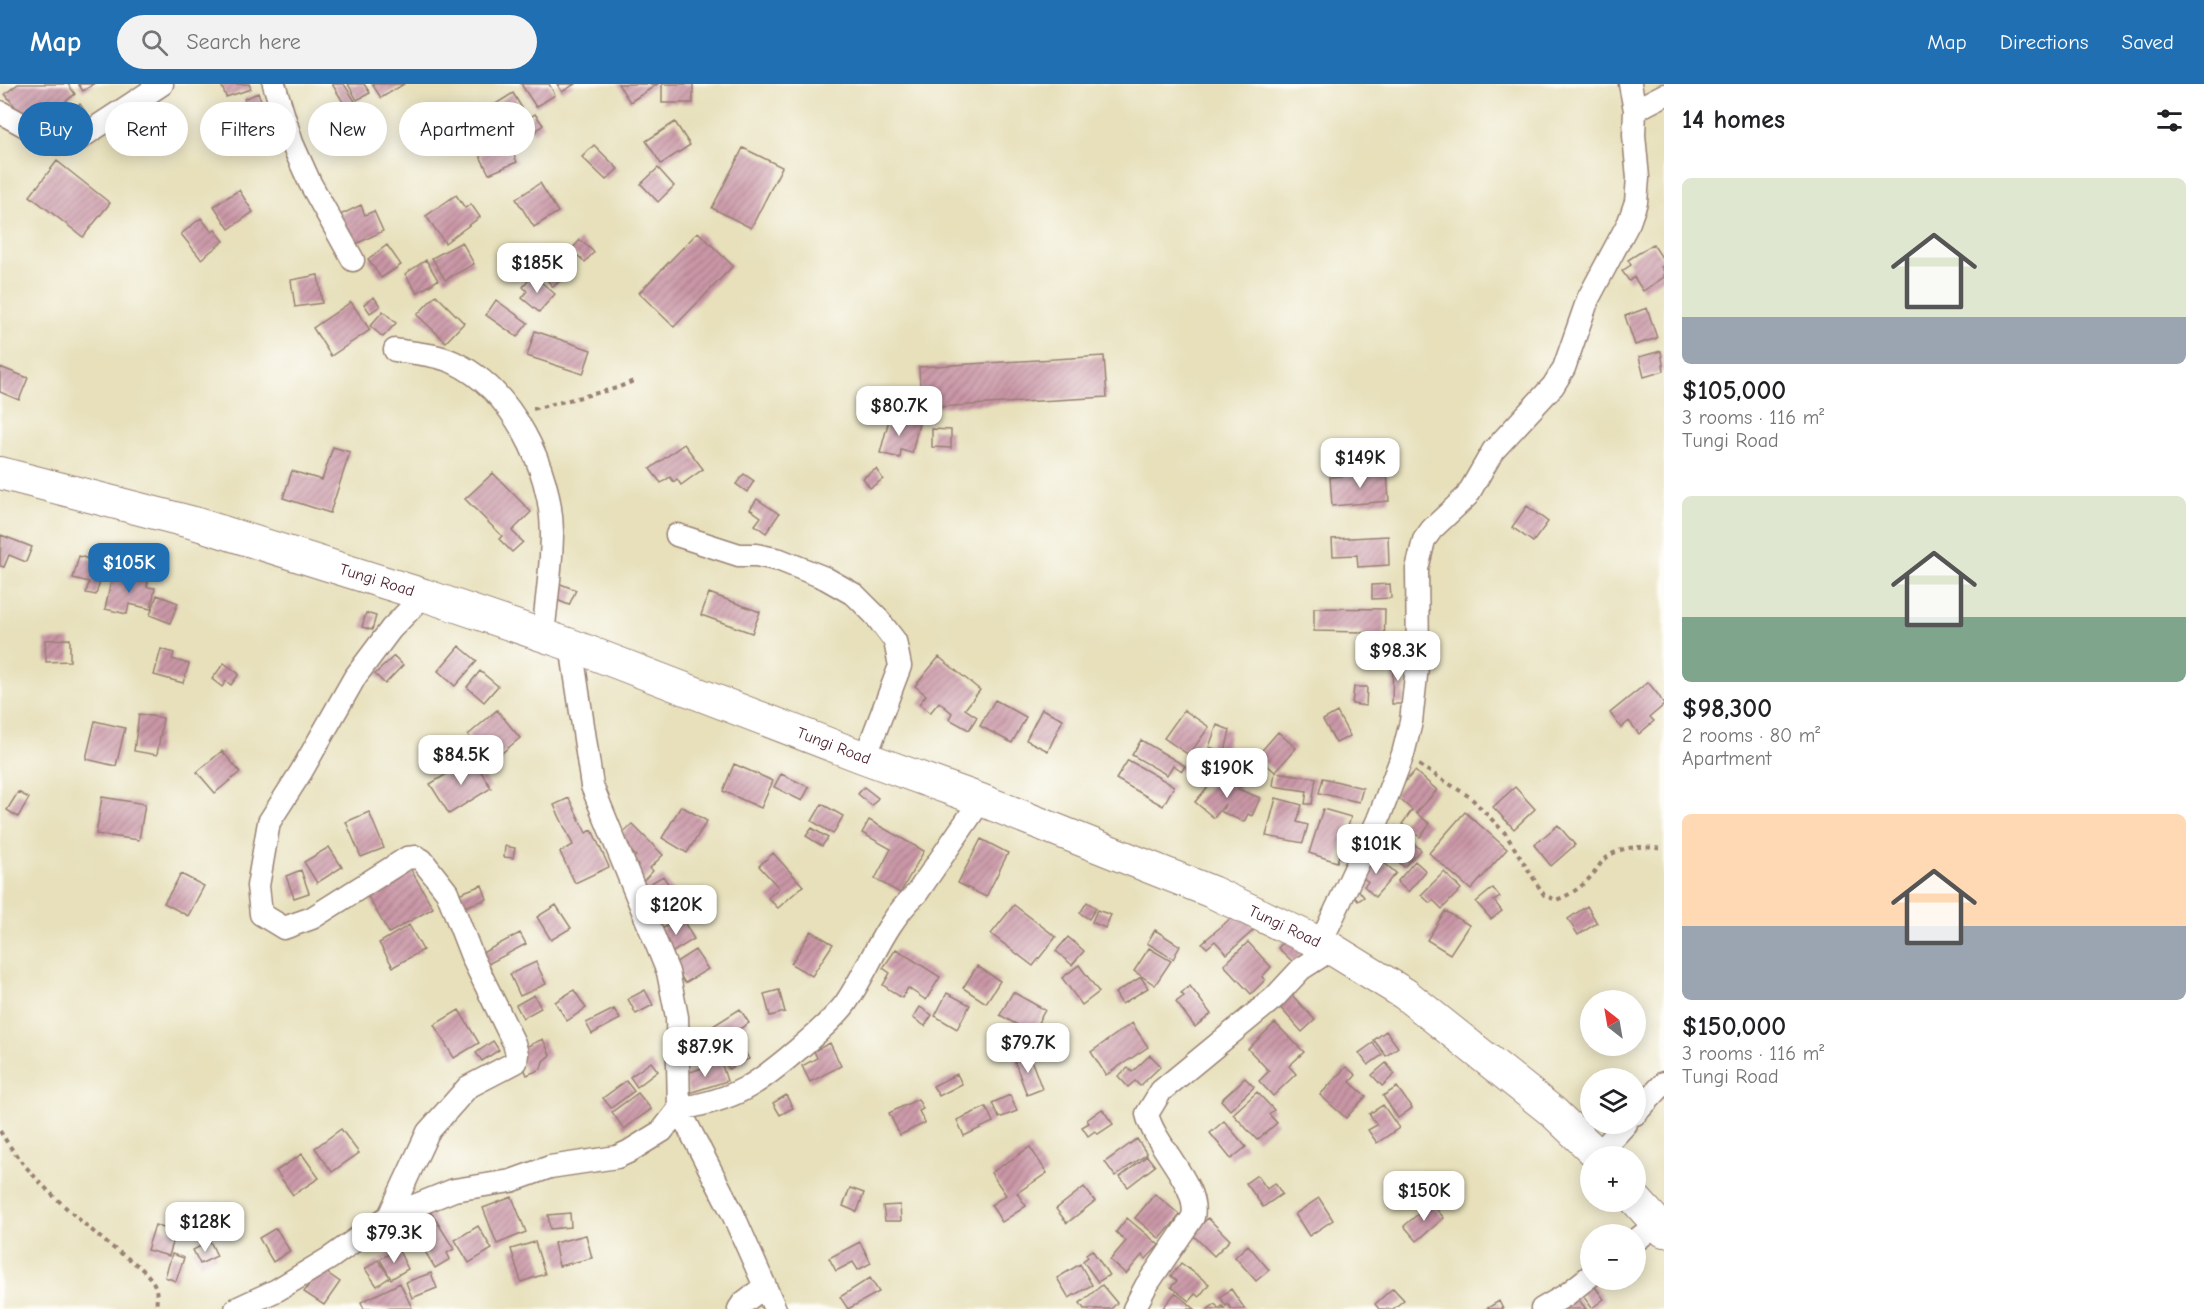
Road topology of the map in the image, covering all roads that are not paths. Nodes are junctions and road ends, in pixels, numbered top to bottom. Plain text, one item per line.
1 (162, 84) edge
2 (274, 84) edge
3 (1630, 84) edge
4 (1664, 95) edge
5 (1635, 110) junction
6 (0, 112) edge
7 (353, 260) dead end
8 (395, 350) dead end
9 (0, 474) edge
10 (677, 535) dead end
11 (424, 595) junction
12 (557, 641) junction
13 (865, 758) junction
14 (981, 800) junction
15 (1326, 947) junction
16 (1664, 1083) edge
17 (1646, 1102) edge
18 (679, 1109) junction
19 (1617, 1134) edge
20 (1588, 1146) edge
21 (1607, 1146) edge
22 (1642, 1212) edge
23 (389, 1216) junction
24 (1652, 1232) edge
25 (1580, 1284) edge
26 (764, 1287) junction
27 (236, 1309) edge
28 (739, 1309) edge
29 (775, 1309) edge
30 (1134, 1309) edge
31 (1542, 1309) edge

1 - 6 street
2 - 7 street
3 - 5 street
4 - 5 street
5 - 15 street
8 - 12 street
9 - 11 main road, Tungi Road
10 - 13 street
11 - 12 main road, Tungi Road
11 - 23 street
12 - 13 main road, Tungi Road
12 - 18 street
13 - 14 main road, Tungi Road
14 - 15 main road, Tungi Road
14 - 18 street
15 - 20 main road, Tungi Road
15 - 30 street
16 - 17 street
18 - 23 street
18 - 26 street
19 - 21 street
22 - 24 main road
23 - 27 street
25 - 31 street
26 - 28 street
26 - 29 street

